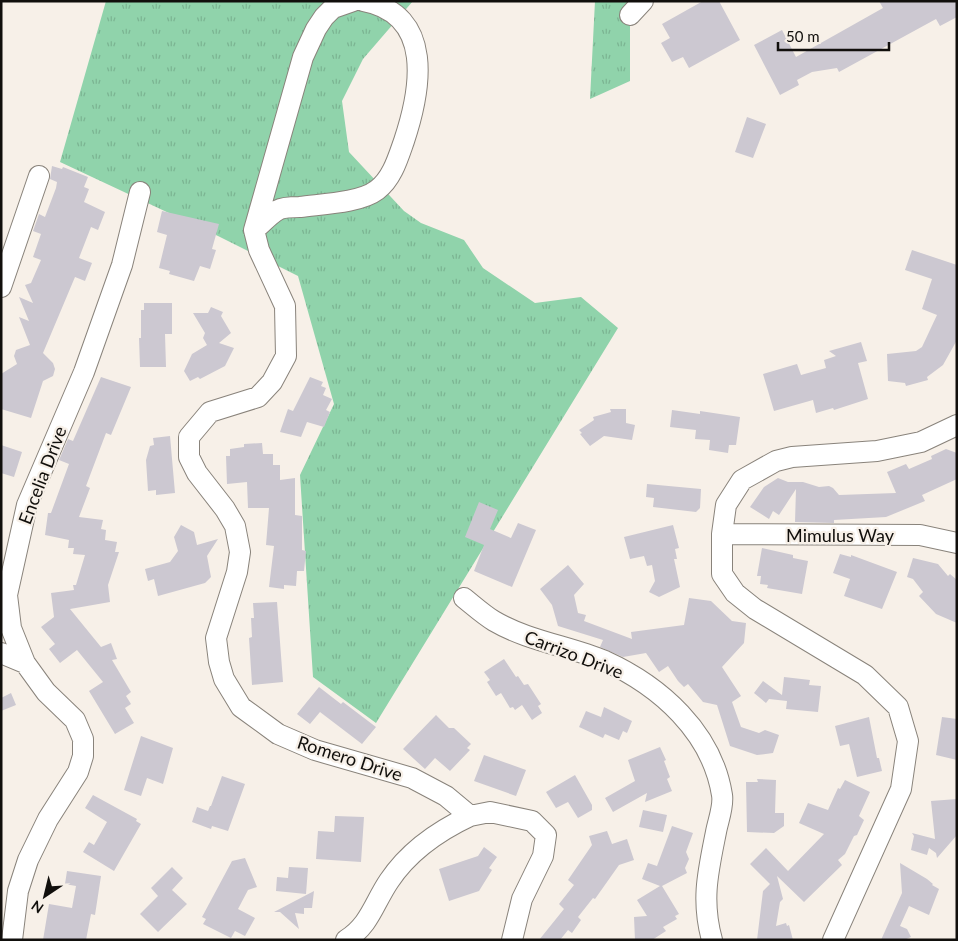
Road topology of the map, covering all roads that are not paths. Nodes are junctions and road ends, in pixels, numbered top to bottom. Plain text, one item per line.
1 (353, 1) edge
2 (363, 1) edge
3 (39, 176) dead end
4 (140, 192) dead end
5 (254, 230) junction
6 (1, 287) edge
7 (957, 425) edge
8 (722, 534) junction
9 (957, 543) edge
10 (464, 598) dead end
11 (1, 653) edge
12 (25, 663) junction
13 (470, 816) junction
14 (12, 940) edge
15 (346, 940) edge
16 (512, 940) edge
17 (712, 940) edge
18 (833, 940) edge

1 - 5 street
2 - 5 street
3 - 6 street
4 - 12 street, Encelia Drive
5 - 13 street, Romero Drive
7 - 8 street
8 - 9 street, Mimulus Way
8 - 18 street
10 - 17 street, Carrizo Drive
11 - 12 street
12 - 14 street, Encelia Drive
13 - 15 street
13 - 16 street

